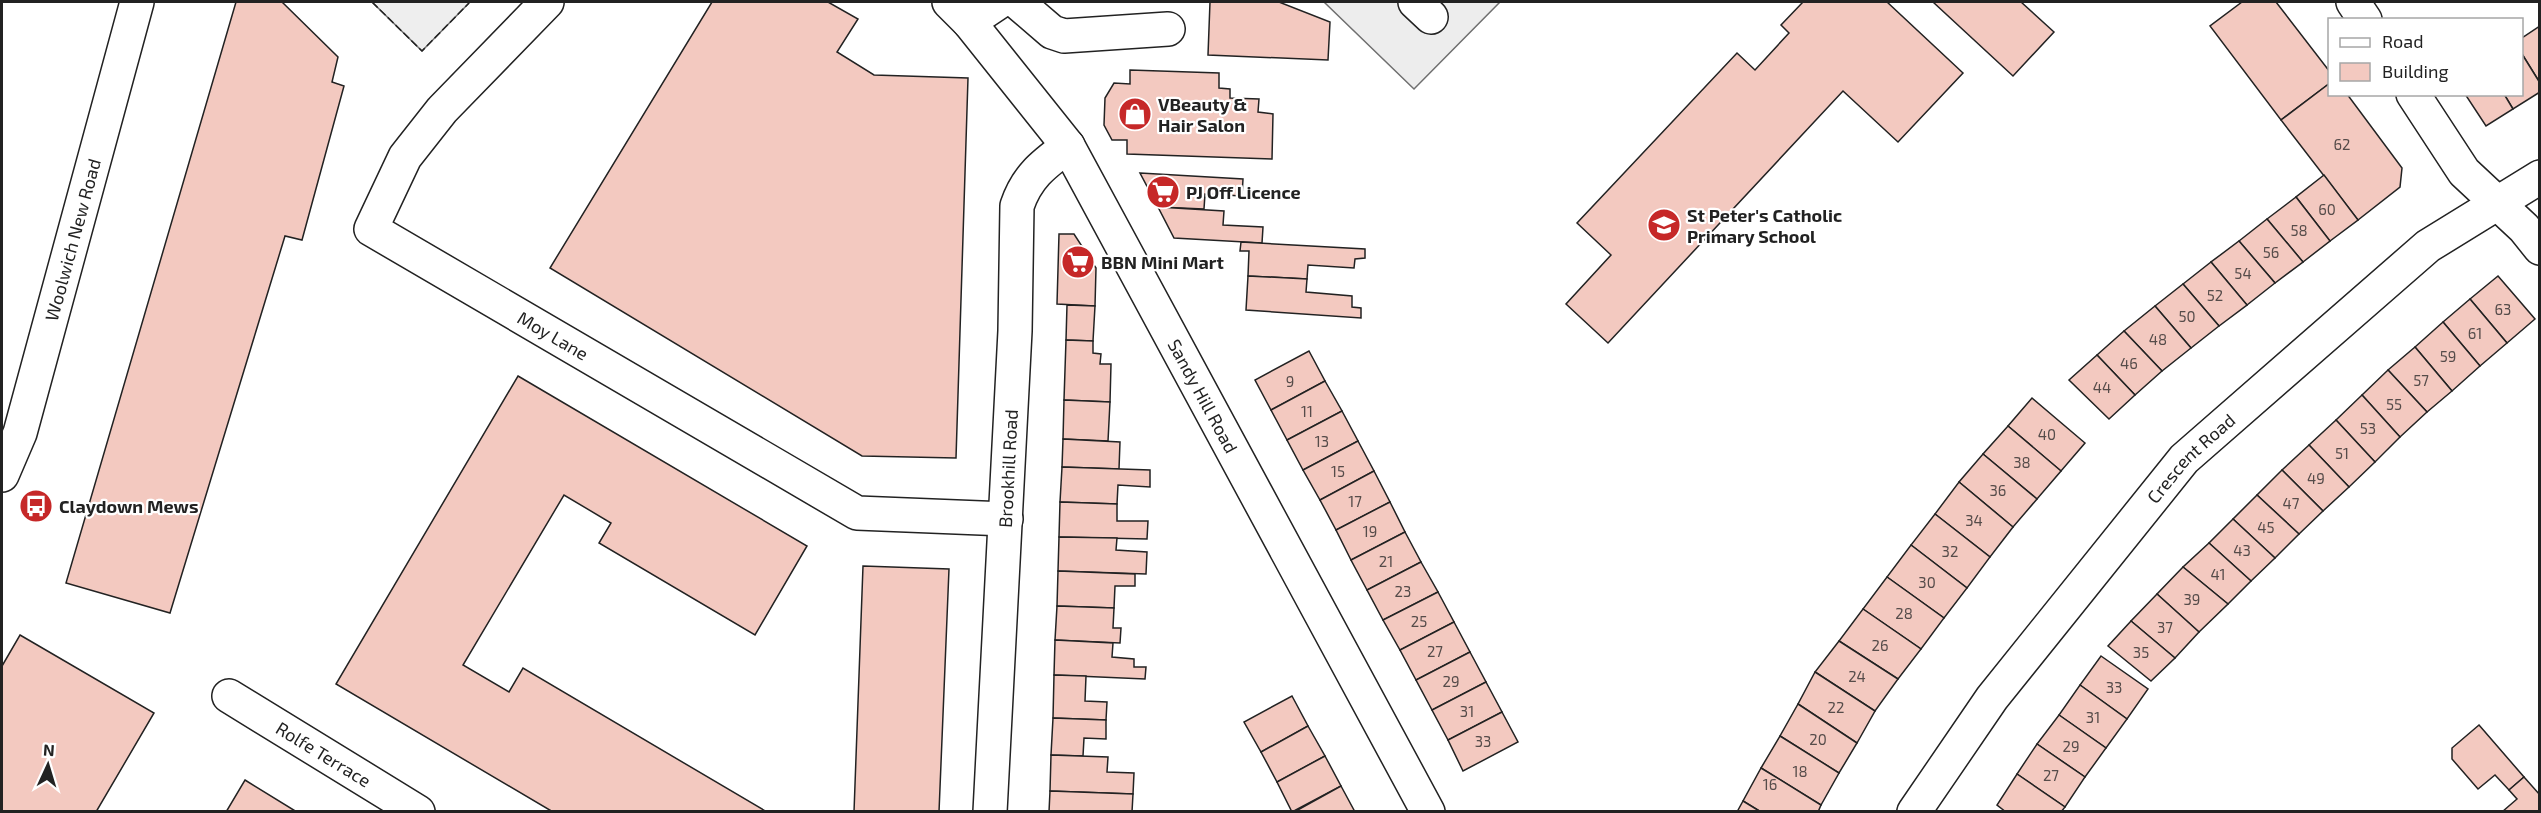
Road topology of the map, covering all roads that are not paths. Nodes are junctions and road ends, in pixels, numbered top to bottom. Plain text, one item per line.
1 (137, 2) edge
2 (547, 2) edge
3 (999, 2) edge
4 (1017, 2) edge
5 (2353, 2) edge
6 (959, 12) edge
7 (2364, 18) edge
8 (1168, 28) dead end
9 (2415, 96) edge
10 (1068, 146) junction
11 (2540, 177) edge
12 (2498, 203) junction
13 (2540, 248) edge
14 (2, 475) edge
15 (1006, 519) junction
16 (229, 696) dead end
17 (418, 812) edge
18 (990, 812) edge
19 (1428, 812) edge
20 (1914, 812) edge

1 - 14 street, Woolwich New Road
2 - 15 street, Moy Lane
3 - 6 street
4 - 8 street
5 - 7 street
6 - 10 street, Sandy Hill Road
9 - 12 street
10 - 15 street, Brookhill Road
10 - 19 street, Sandy Hill Road
11 - 12 street, Crescent Road
12 - 13 street
12 - 20 street, Crescent Road
15 - 18 street, Brookhill Road
16 - 17 street, Rolfe Terrace

